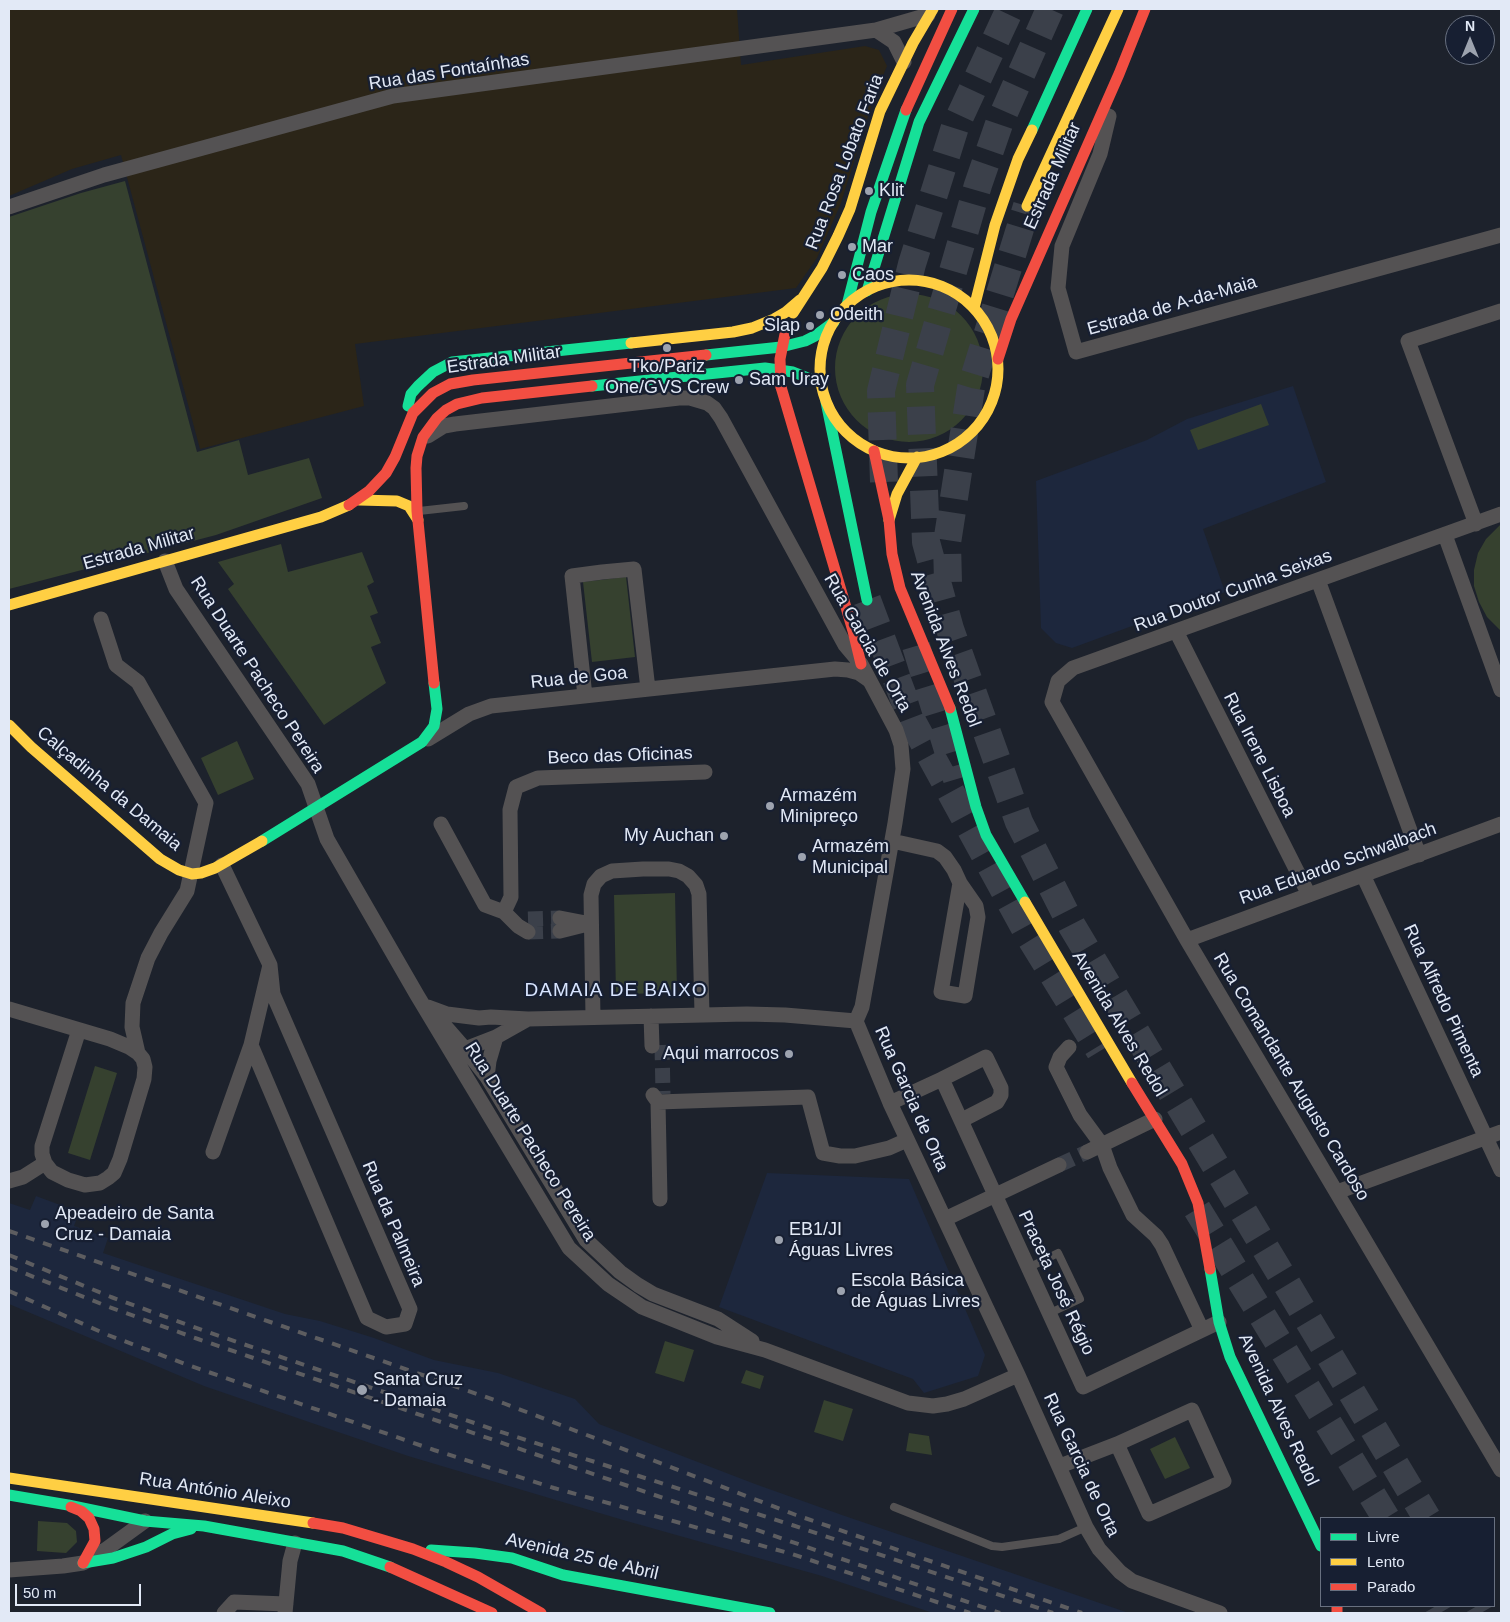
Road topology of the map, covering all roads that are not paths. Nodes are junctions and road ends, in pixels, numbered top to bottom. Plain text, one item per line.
1 (952, 9) edge
2 (974, 9) edge
3 (1087, 9) edge
4 (1118, 9) edge
5 (1145, 9) edge
6 (931, 12) edge
7 (876, 30) junction
8 (904, 62) junction
9 (1119, 74) junction
10 (1027, 206) tunnel mouth
11 (9, 207) edge
12 (1501, 234) edge
13 (866, 291) junction
14 (800, 300) junction
15 (847, 306) junction
16 (974, 308) junction
17 (1501, 312) edge
18 (834, 322) junction
19 (998, 359) junction
20 (821, 383) junction
21 (826, 402) junction
22 (406, 427) junction
23 (420, 444) junction
24 (874, 451) junction
25 (917, 458) junction
26 (358, 500) junction
27 (464, 506) dead end
28 (1501, 514) edge
29 (417, 515) junction
30 (889, 520) junction
31 (1476, 524) junction
32 (1445, 535) junction
33 (165, 561) junction
34 (1318, 580) junction
35 (867, 600) tunnel mouth
36 (9, 605) edge
37 (101, 619) dead end
38 (1176, 631) junction
39 (861, 664) junction
40 (1498, 669) edge
41 (869, 680) junction
42 (648, 689) junction
43 (1501, 690) edge
44 (586, 696) junction
45 (1052, 702) joint
46 (9, 725) edge
47 (9, 737) edge
48 (422, 742) junction
49 (31, 747) junction
50 (705, 772) dead end
51 (317, 808) junction
52 (441, 824) dead end
53 (1501, 824) edge
54 (892, 841) junction
55 (1419, 854) junction
56 (222, 865) junction
57 (192, 874) junction
58 (1363, 875) junction
59 (960, 883) junction
60 (1309, 895) junction
61 (504, 912) junction
62 (591, 924) junction
63 (525, 925) tunnel mouth
64 (560, 925) tunnel mouth
65 (1187, 940) junction
66 (270, 965) junction
67 (417, 995) junction
68 (428, 1007) junction
69 (9, 1009) edge
70 (702, 1014) junction
71 (656, 1015) junction
72 (593, 1017) junction
73 (479, 1018) junction
74 (528, 1019) junction
75 (856, 1021) junction
76 (79, 1030) junction
77 (496, 1037) junction
78 (251, 1045) junction
79 (457, 1045) junction
80 (657, 1046) tunnel mouth
81 (1069, 1047) dead end
82 (138, 1053) junction
83 (487, 1077) junction
84 (942, 1078) junction
85 (890, 1103) junction
86 (1155, 1119) junction
87 (962, 1120) junction
88 (1501, 1132) edge
89 (1486, 1138) junction
90 (907, 1140) junction
91 (1102, 1145) junction
92 (213, 1152) dead end
93 (1087, 1152) tunnel mouth
94 (45, 1163) junction
95 (1059, 1165) tunnel mouth
96 (1501, 1170) edge
97 (9, 1181) edge
98 (1337, 1192) junction
99 (995, 1195) junction
100 (660, 1200) dead end
101 (945, 1219) junction
102 (1028, 1268) junction
103 (1050, 1313) junction
104 (1219, 1322) junction
105 (1202, 1330) junction
106 (766, 1350) junction
107 (1018, 1375) junction
108 (1117, 1444) junction
109 (1494, 1444) edge
110 (1060, 1466) junction
111 (1501, 1470) edge
112 (9, 1478) edge
113 (9, 1495) edge
114 (191, 1504) junction
115 (68, 1505) junction
116 (894, 1507) dead end
117 (144, 1521) junction
118 (204, 1526) junction
119 (1086, 1527) junction
120 (295, 1543) junction
121 (1320, 1544) edge
122 (413, 1550) junction
123 (83, 1563) junction
124 (9, 1570) edge
125 (400, 1570) junction
126 (526, 1574) dead end
127 (498, 1575) dead end
128 (563, 1575) junction
129 (478, 1578) junction
130 (286, 1611) edge
131 (485, 1612) edge
132 (224, 1613) edge
133 (541, 1613) edge
134 (770, 1613) edge
135 (1220, 1613) edge

1 - 15 main road
2 - 13 main road
3 - 16 main road
4 - 10 main road
5 - 9 main road, Estrada Militar
6 - 7 street, Rua das Fontaínhas
6 - 8 main road, Rua Rosa Lobato Faria
7 - 8 street
7 - 11 street, Rua das Fontaínhas
8 - 14 main road, Rua Rosa Lobato Faria
9 - 12 street, Estrada de A-da-Maia
9 - 19 main road, Estrada Militar
13 - 15 main road
13 - 16 main road
14 - 22 main road
14 - 39 main road, bridge
15 - 18 main road
16 - 19 main road
17 - 31 street
18 - 20 main road
18 - 22 main road, Estrada Militar
19 - 25 main road
20 - 21 main road
20 - 23 main road, Estrada Militar
21 - 24 main road
21 - 35 main road
22 - 26 main road, Estrada Militar
23 - 29 main road
23 - 39 street, Rua Garcia de Orta
24 - 25 main road
24 - 30 main road, Avenida Alves Redol
25 - 30 main road, Avenida Alves Redol
26 - 29 main road
26 - 33 main road, Estrada Militar
27 - 29 lane
28 - 31 street, Rua Doutor Cunha Seixas
29 - 48 main road
30 - 86 main road, Avenida Alves Redol
31 - 32 street, Rua Doutor Cunha Seixas
32 - 34 street, Rua Doutor Cunha Seixas
32 - 40 street
33 - 36 main road, Estrada Militar
33 - 51 street, Rua Duarte Pacheco Pereira
34 - 38 street, Rua Doutor Cunha Seixas
34 - 55 street
37 - 57 street
38 - 45 street, Rua Doutor Cunha Seixas
38 - 60 street, Rua Irene Lisboa
39 - 41 street, Rua Garcia de Orta
40 - 43 street
41 - 42 street, Rua de Goa
41 - 54 street, Rua Garcia de Orta
42 - 44 street, Rua de Goa
42 - 44 street
44 - 48 street, Rua de Goa
45 - 65 street, Rua Comandante Augusto Cardoso
46 - 49 main road, Calçadinha da Damaia
47 - 49 street
48 - 51 main road, Rua de Goa
49 - 57 main road, Calçadinha da Damaia
50 - 61 street, Beco das Oficinas
51 - 56 main road, Rua de Goa
51 - 67 street, Rua Duarte Pacheco Pereira
52 - 61 street
53 - 55 street, Rua Eduardo Schwalbach
54 - 59 street
54 - 75 street, Rua Garcia de Orta
55 - 58 street, Rua Eduardo Schwalbach
56 - 57 main road, Rua de Goa
56 - 66 street, Rua da Palmeira
57 - 82 street
58 - 60 street, Rua Eduardo Schwalbach
58 - 89 street, Rua Alfredo Pimenta
59 - 59 street
60 - 65 street, Rua Eduardo Schwalbach
61 - 63 street
62 - 64 street
62 - 70 street
62 - 72 street
65 - 98 street, Rua Comandante Augusto Cardoso
66 - 78 street
66 - 78 street, Rua da Palmeira
67 - 68 street, Rua Duarte Pacheco Pereira
67 - 79 street, Rua Duarte Pacheco Pereira
68 - 73 street
68 - 79 street, Rua Duarte Pacheco Pereira
69 - 76 street
70 - 71 street
70 - 75 street
71 - 72 street
71 - 80 street
72 - 74 street
73 - 74 street
73 - 79 street
74 - 77 street
75 - 85 street, Rua Garcia de Orta
76 - 82 street
76 - 94 street
77 - 79 street
77 - 83 street
78 - 92 street
79 - 83 street, Rua Duarte Pacheco Pereira
79 - 106 street, Rua Duarte Pacheco Pereira
81 - 91 street
82 - 94 street
83 - 106 street, Rua Duarte Pacheco Pereira
84 - 85 street
84 - 87 street, Praceta José Régio
84 - 87 street
85 - 90 street, Rua Garcia de Orta
86 - 91 street
86 - 104 main road, Avenida Alves Redol
87 - 99 street, Praceta José Régio
88 - 89 street
89 - 96 street, Rua Alfredo Pimenta
89 - 98 street
90 - 100 street
90 - 101 street, Rua Garcia de Orta
91 - 93 street
91 - 105 street
94 - 97 street
95 - 99 street
98 - 109 street, Rua Comandante Augusto Cardoso
99 - 101 street
99 - 102 street, Praceta José Régio
101 - 107 street, Rua Garcia de Orta
102 - 103 street, Praceta José Régio
102 - 103 lane
103 - 105 street, Praceta José Régio
104 - 105 street
104 - 121 main road, Avenida Alves Redol
106 - 107 street, Rua Duarte Pacheco Pereira
107 - 110 street, Rua Garcia de Orta
108 - 108 street
108 - 110 street
109 - 111 street, Rua Comandante Augusto Cardoso
110 - 119 street, Rua Garcia de Orta
112 - 114 main road, Rua António Aleixo
113 - 115 main road, Rua António Aleixo
114 - 117 main road
114 - 122 main road, Rua António Aleixo
115 - 117 main road, Rua António Aleixo
115 - 123 main road
116 - 119 lane
117 - 118 main road, Rua António Aleixo
117 - 123 street
118 - 120 main road, Rua António Aleixo
118 - 123 main road
119 - 135 street, Rua Garcia de Orta
120 - 125 main road, Rua António Aleixo
120 - 130 street
122 - 128 main road, Avenida 25 de Abril
122 - 129 main road
123 - 124 street
125 - 129 main road
125 - 131 main road
126 - 128 main road
127 - 129 main road
128 - 134 main road, Avenida 25 de Abril
129 - 133 main road
130 - 132 street

